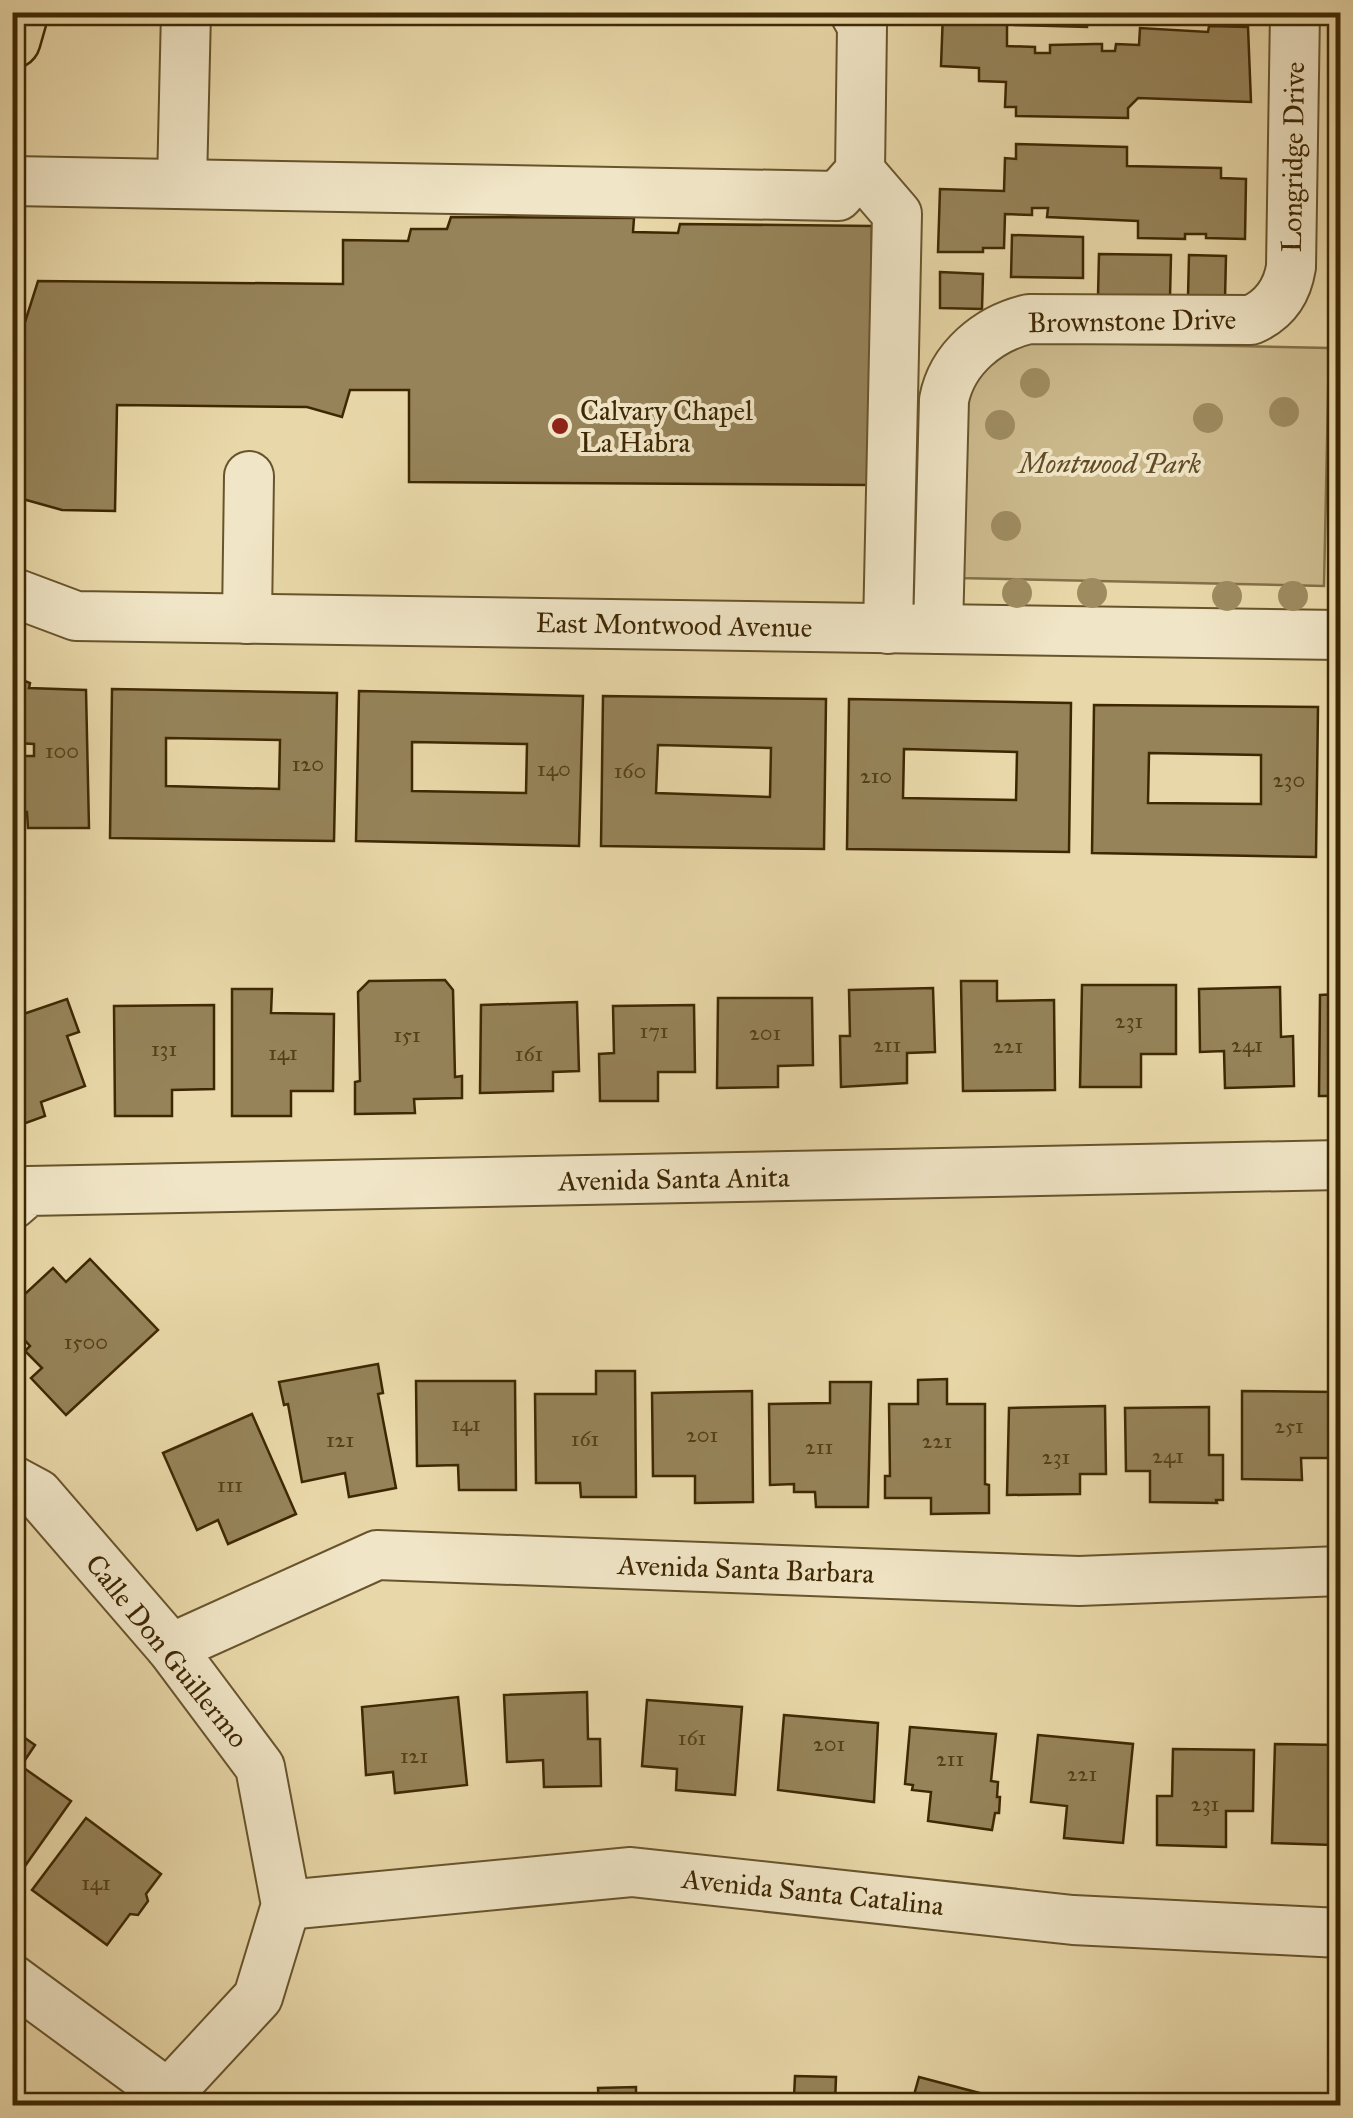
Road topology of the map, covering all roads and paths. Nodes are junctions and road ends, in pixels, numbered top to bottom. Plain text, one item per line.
1 (20, 12) edge
2 (186, 12) edge
3 (854, 12) edge
4 (1295, 12) edge
5 (12, 40) edge
6 (860, 170) junction
7 (12, 181) edge
8 (182, 183) junction
9 (1278, 299) joint
10 (249, 476) dead end
11 (12, 592) edge
12 (247, 619) junction
13 (888, 628) junction
14 (938, 630) junction
15 (1340, 635) edge
16 (1340, 1165) edge
17 (12, 1205) edge
18 (12, 1480) edge
19 (1340, 1571) edge
20 (170, 1648) junction
21 (286, 1904) junction
22 (1340, 1933) edge
23 (12, 1979) edge
24 (162, 2100) edge

1 - 5 main road
2 - 8 street
3 - 6 street
4 - 9 street, Longridge Drive
6 - 8 street
6 - 13 street
7 - 8 street
9 - 14 street, Brownstone Drive
10 - 12 street
11 - 12 street, East Montwood Avenue
12 - 13 street, East Montwood Avenue
13 - 14 street, East Montwood Avenue
14 - 15 street, East Montwood Avenue
16 - 17 street, Avenida Santa Anita
18 - 20 street, Calle Don Guillermo
19 - 20 street, Avenida Santa Barbara
20 - 21 street, Calle Don Guillermo
21 - 22 street, Avenida Santa Catalina
21 - 24 street, Calle Don Guillermo
23 - 24 street

